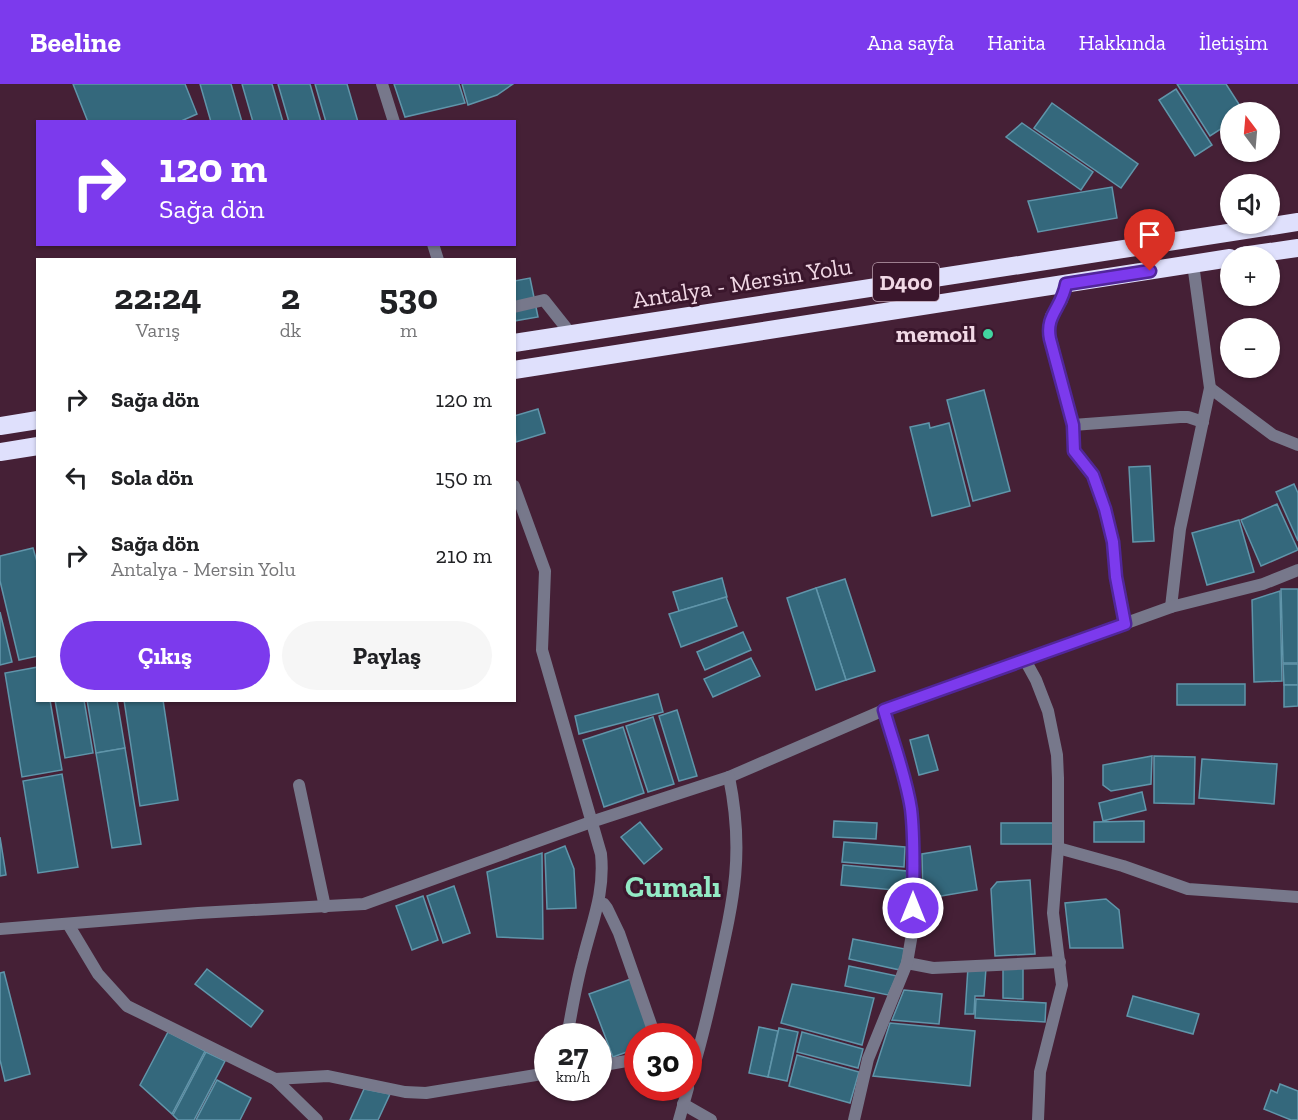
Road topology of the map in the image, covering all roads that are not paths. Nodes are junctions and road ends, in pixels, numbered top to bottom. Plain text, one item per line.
1 (382, 84) edge
2 (393, 120) edge
3 (1298, 222) edge
4 (1298, 248) edge
5 (1280, 251) edge
6 (1220, 260) edge
7 (1193, 264) junction
8 (1066, 284) junction
9 (516, 307) edge
10 (571, 334) junction
11 (516, 343) edge
12 (516, 370) edge
13 (1210, 388) junction
14 (36, 420) edge
15 (1203, 422) junction
16 (1073, 425) junction
17 (0, 426) edge
18 (1298, 445) edge
19 (36, 446) edge
20 (0, 452) edge
21 (516, 491) edge
22 (1298, 570) edge
23 (1170, 607) junction
24 (1125, 624) junction
25 (1025, 660) junction
26 (884, 710) junction
27 (729, 777) junction
28 (299, 785) dead end
29 (591, 822) junction
30 (1058, 848) junction
31 (1298, 897) edge
32 (599, 903) junction
33 (325, 907) junction
34 (68, 924) junction
35 (0, 929) edge
36 (1060, 962) junction
37 (907, 963) junction
38 (570, 1023) edge
39 (651, 1023) edge
40 (702, 1023) edge
41 (534, 1075) edge
42 (275, 1080) junction
43 (684, 1101) edge
44 (683, 1104) junction
45 (317, 1120) edge
46 (678, 1120) edge
47 (711, 1120) edge
48 (854, 1120) edge
49 (1038, 1120) edge

1 - 2 street
3 - 10 highway, Antalya - Mersin Yolu / D400
4 - 5 highway
6 - 7 highway, D400
7 - 8 highway, D400
7 - 13 street
8 - 12 highway, D400
8 - 16 street
9 - 10 street
10 - 11 highway, Antalya - Mersin Yolu / D400
13 - 15 street
13 - 18 street
14 - 17 highway
15 - 16 street
15 - 23 street
16 - 24 street
19 - 20 highway
21 - 29 street
22 - 23 street
23 - 24 street
24 - 25 street
25 - 26 street
25 - 30 street
26 - 27 street
26 - 37 street
27 - 29 street
27 - 40 street
28 - 33 street
29 - 32 street
29 - 33 street
30 - 31 street
30 - 36 street
32 - 38 street
32 - 39 street
33 - 34 street
34 - 35 street
34 - 42 street
36 - 37 street
36 - 49 street
37 - 48 street
41 - 42 street
42 - 45 street
43 - 44 street
44 - 46 street
44 - 47 street

